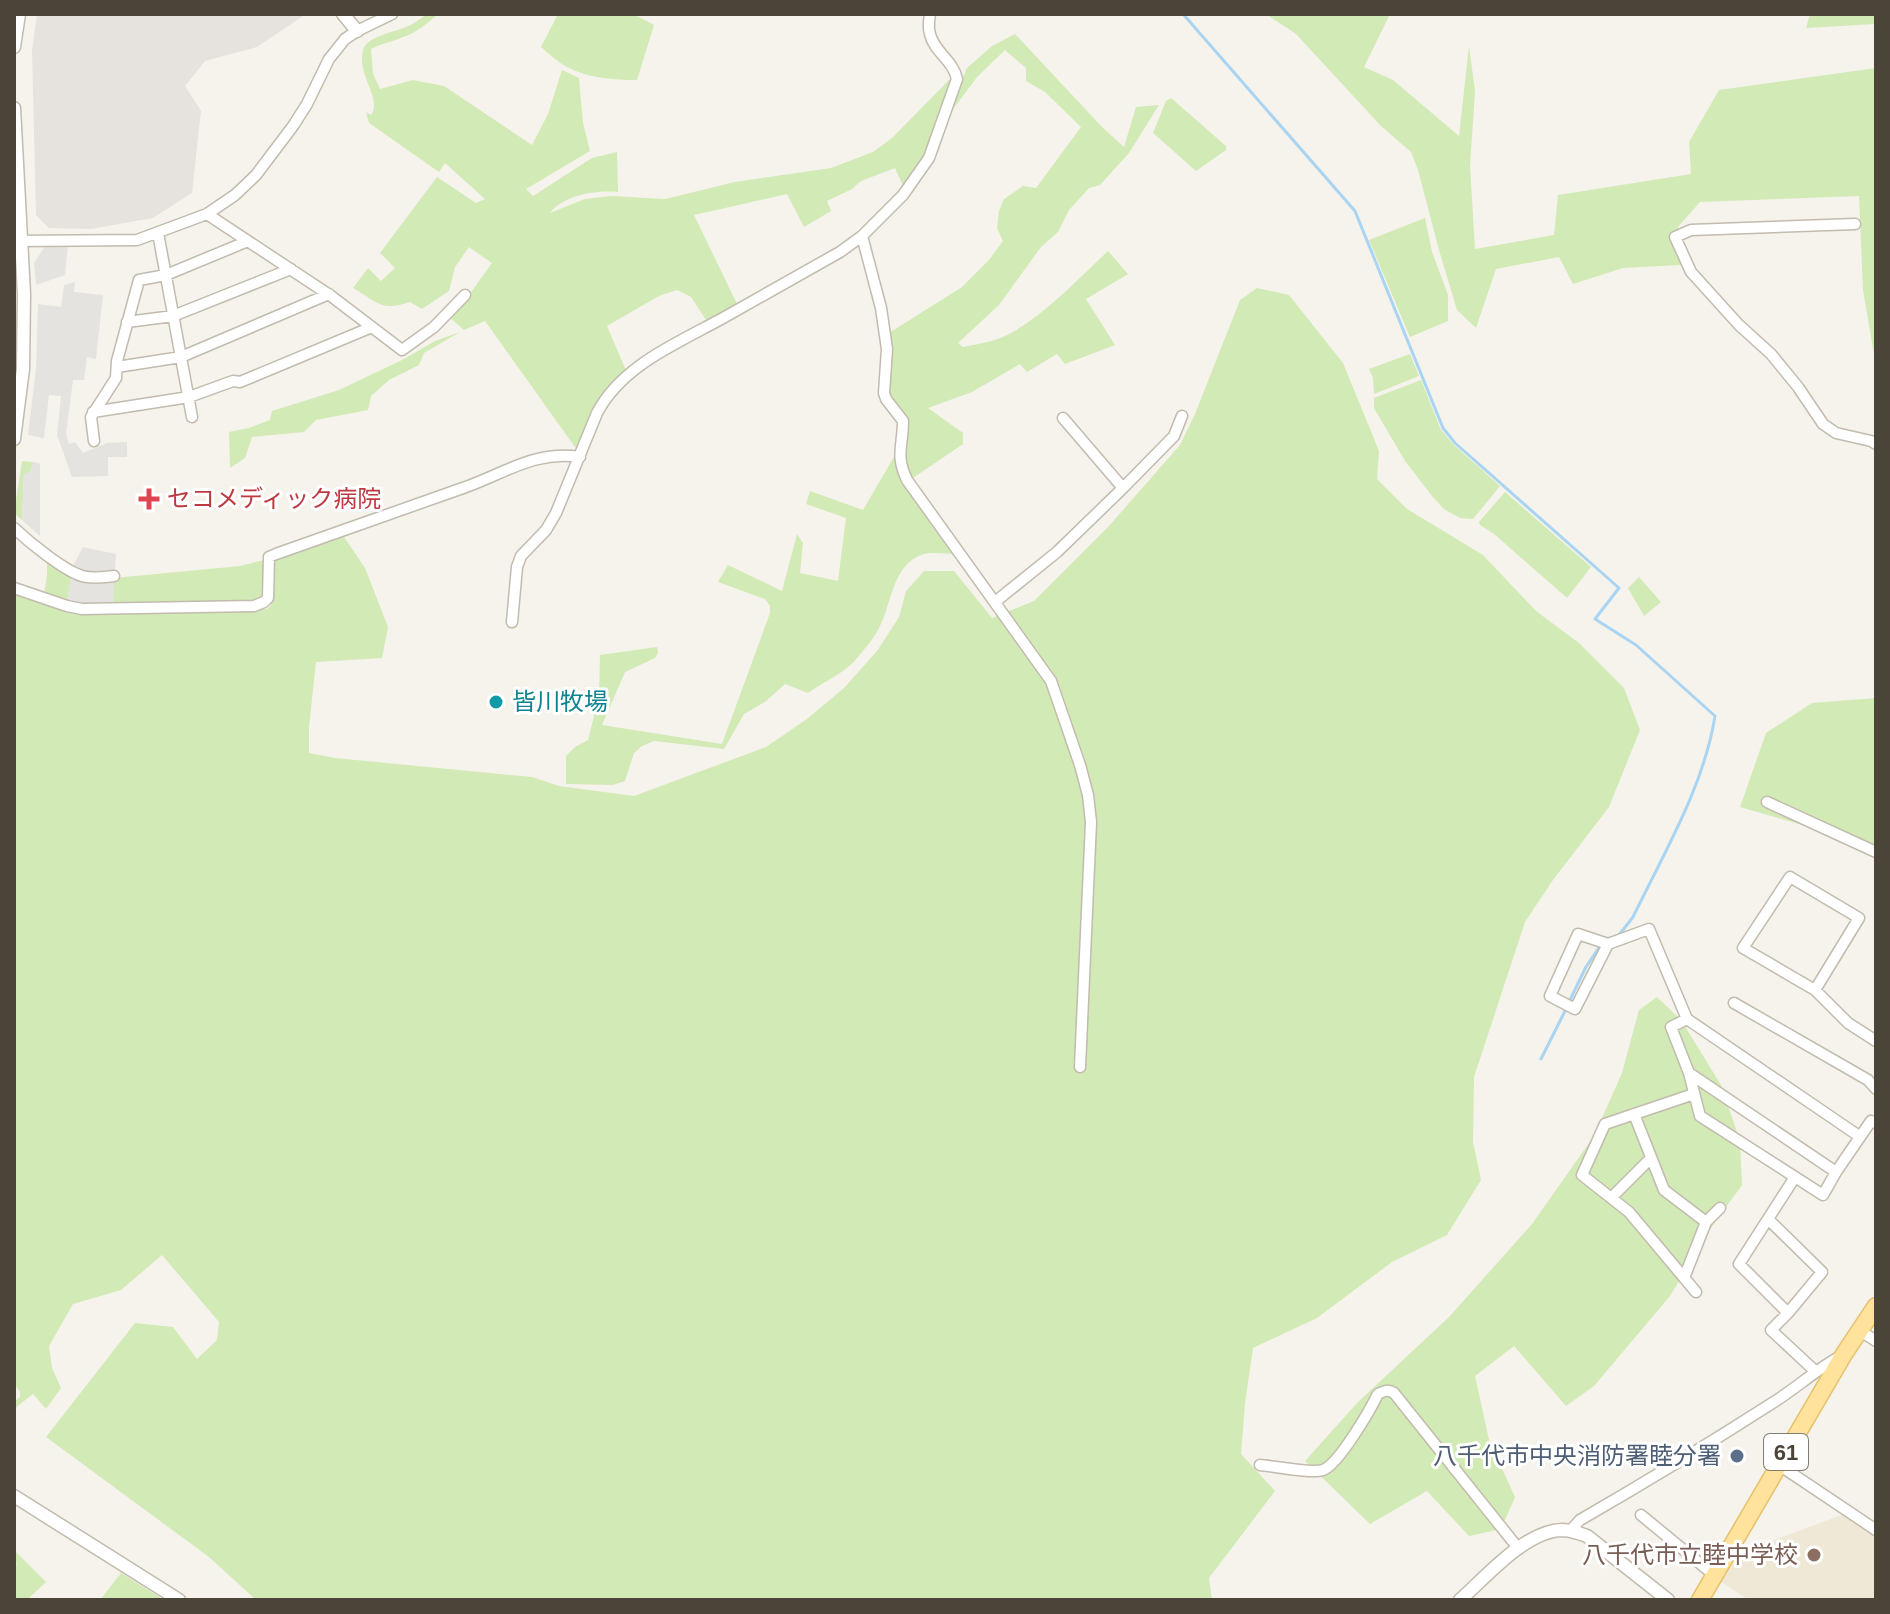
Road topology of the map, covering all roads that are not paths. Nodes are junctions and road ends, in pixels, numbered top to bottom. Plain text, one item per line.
1 (19, 14) edge
2 (343, 14) edge
3 (392, 14) edge
4 (930, 14) edge
5 (357, 31) junction
6 (14, 47) edge
7 (14, 108) edge
8 (207, 214) junction
9 (1855, 224) dead end
10 (158, 233) junction
11 (862, 236) junction
12 (18, 241) edge
13 (248, 241) junction
14 (291, 269) junction
15 (166, 275) junction
16 (329, 294) junction
17 (465, 295) dead end
18 (19, 297) edge
19 (173, 316) junction
20 (127, 322) junction
21 (372, 327) junction
22 (181, 357) junction
23 (117, 367) junction
24 (189, 397) junction
25 (93, 412) junction
26 (1182, 416) dead end
27 (192, 417) dead end
28 (1063, 418) dead end
29 (14, 439) edge
30 (94, 441) dead end
31 (1876, 444) edge
32 (580, 457) junction
33 (1123, 488) junction
34 (14, 528) edge
35 (114, 576) dead end
36 (14, 588) edge
37 (995, 602) junction
38 (512, 622) dead end
39 (1767, 802) dead end
40 (1876, 852) edge
41 (1608, 944) junction
42 (1815, 990) junction
43 (1734, 1003) dead end
44 (1687, 1019) junction
45 (1876, 1041) edge
46 (1080, 1067) dead end
47 (1689, 1073) junction
48 (1876, 1089) edge
49 (1694, 1094) junction
50 (1634, 1114) junction
51 (1876, 1123) edge
52 (1859, 1136) junction
53 (1651, 1158) junction
54 (1836, 1172) junction
55 (1795, 1177) junction
56 (1611, 1198) junction
57 (1720, 1208) dead end
58 (1768, 1219) junction
59 (1706, 1222) junction
60 (1684, 1278) junction
61 (1696, 1292) dead end
62 (1876, 1306) edge
63 (1788, 1313) junction
64 (1859, 1330) junction
65 (1876, 1341) edge
66 (1844, 1354) junction
67 (1815, 1371) junction
68 (1260, 1465) dead end
69 (1779, 1465) junction
70 (16, 1500) edge
71 (1641, 1515) dead end
72 (1875, 1527) edge
73 (1571, 1530) junction
74 (1518, 1548) junction
75 (1714, 1575) junction
76 (179, 1600) edge
77 (1460, 1600) edge
78 (1668, 1600) edge
79 (1700, 1600) edge

1 - 6 street
2 - 5 street
3 - 5 street
4 - 11 street
5 - 8 street
7 - 12 street
8 - 10 street
8 - 13 street
9 - 31 street
10 - 12 street
10 - 15 street
11 - 32 street
11 - 37 street
12 - 18 street
13 - 14 street
13 - 15 street
14 - 16 street
14 - 19 street
15 - 19 street
15 - 20 street
16 - 21 street
16 - 22 street
17 - 21 street
18 - 29 street
19 - 20 street
19 - 22 street
20 - 23 street
21 - 24 street
22 - 23 street
22 - 24 street
23 - 25 street
24 - 25 street
24 - 27 street
25 - 30 street
26 - 33 street
28 - 33 street
32 - 36 street
32 - 38 street
33 - 37 street
34 - 35 street
37 - 46 street
39 - 40 street
41 - 41 street
41 - 44 street
42 - 42 street
42 - 45 street
43 - 48 street
44 - 47 street
44 - 52 street
47 - 49 street
47 - 54 street
49 - 50 street
49 - 55 street
50 - 53 street
50 - 56 street
51 - 52 street
52 - 54 street
53 - 56 street
53 - 59 street
54 - 55 street
55 - 58 street
56 - 60 street
57 - 59 street
58 - 63 street
58 - 63 street
59 - 60 street
60 - 61 street
62 - 64 main road, 61
63 - 67 street
64 - 65 street
64 - 66 main road, 61
66 - 67 street
66 - 69 main road, 61
67 - 73 street
68 - 74 street
69 - 72 street
69 - 75 main road, 61
70 - 76 street
71 - 75 street
73 - 74 street
73 - 78 street
74 - 77 street
75 - 79 main road, 61

